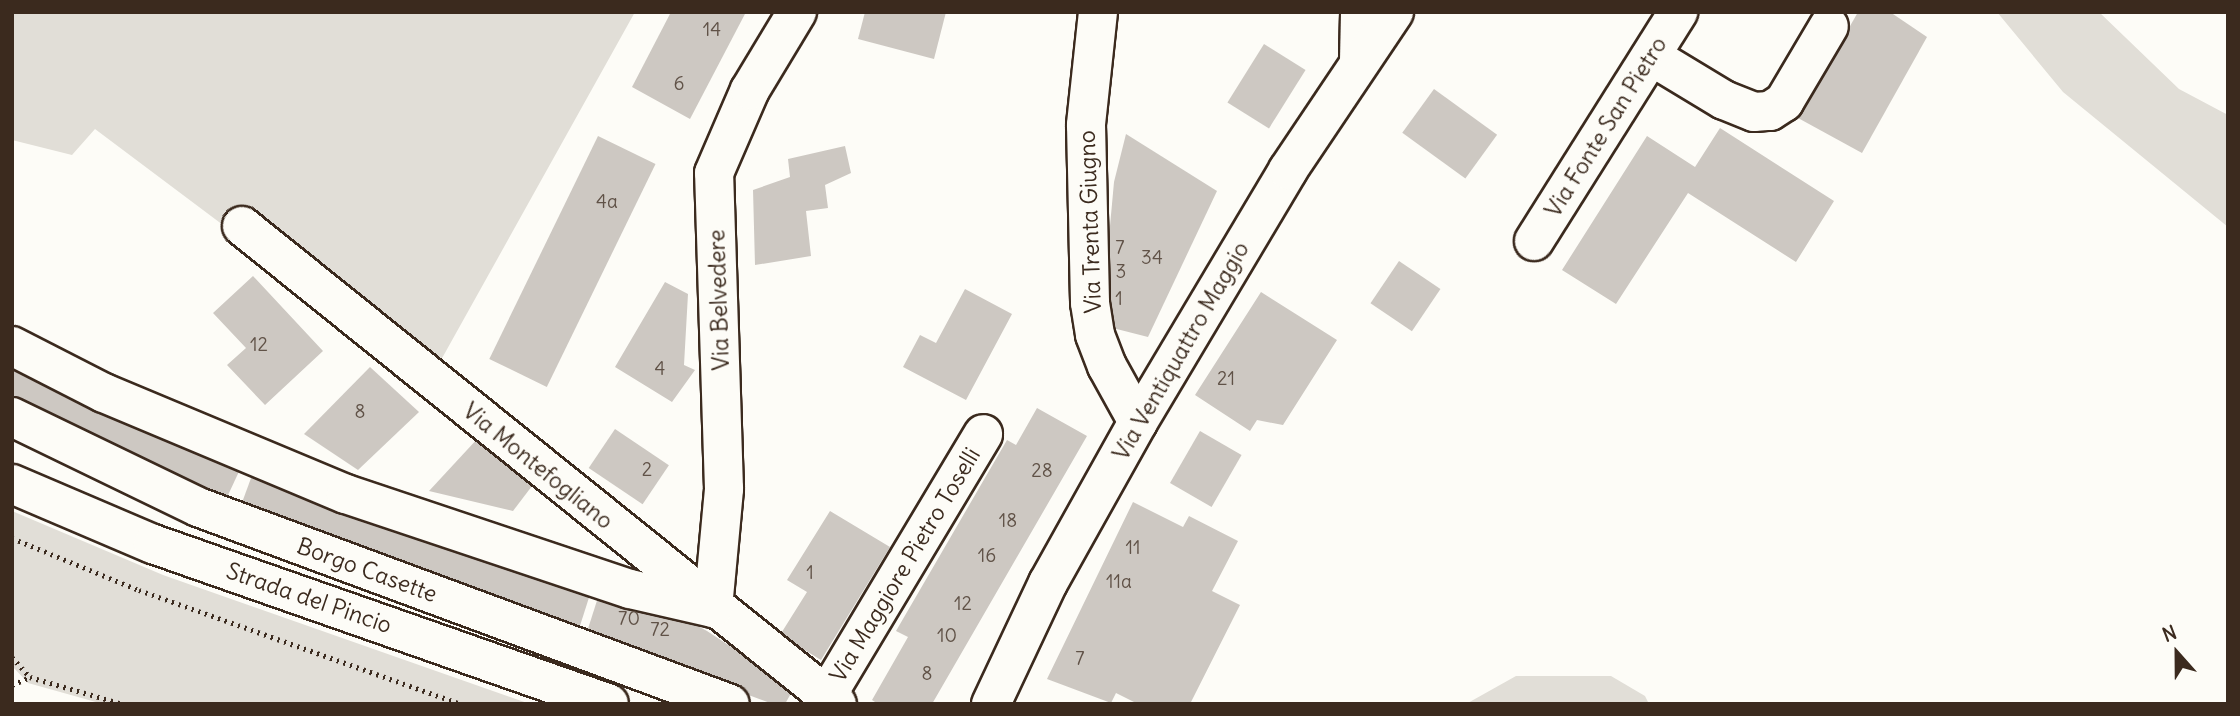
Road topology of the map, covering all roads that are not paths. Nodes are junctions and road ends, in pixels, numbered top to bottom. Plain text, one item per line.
1 (797, 12) edge
2 (1098, 12) edge
3 (1360, 12) edge
4 (1394, 12) edge
5 (1678, 12) edge
6 (1829, 26) dead end
7 (1651, 56) junction
8 (1359, 61) junction
9 (242, 226) dead end
10 (1534, 241) dead end
11 (12, 346) edge
12 (12, 417) edge
13 (1139, 422) junction
14 (983, 434) dead end
15 (12, 484) edge
16 (713, 608) junction
17 (832, 699) edge
18 (610, 704) edge
19 (730, 704) edge
20 (991, 704) edge

1 - 16 street, Via Belvedere
2 - 13 street, Via Trenta Giugno
3 - 8 street
4 - 8 street, Via Ventiquattro Maggio
5 - 7 street, Via Fonte San Pietro
6 - 7 street
7 - 10 street, Via Fonte San Pietro
8 - 13 street, Via Ventiquattro Maggio
9 - 16 street, Via Montefogliano
11 - 16 street
12 - 19 street, Borgo Casette
13 - 20 street, Via Ventiquattro Maggio
14 - 17 street, Via Maggiore Pietro Toselli
15 - 18 street, Strada del Pincio
16 - 17 street, Via Montefogliano

